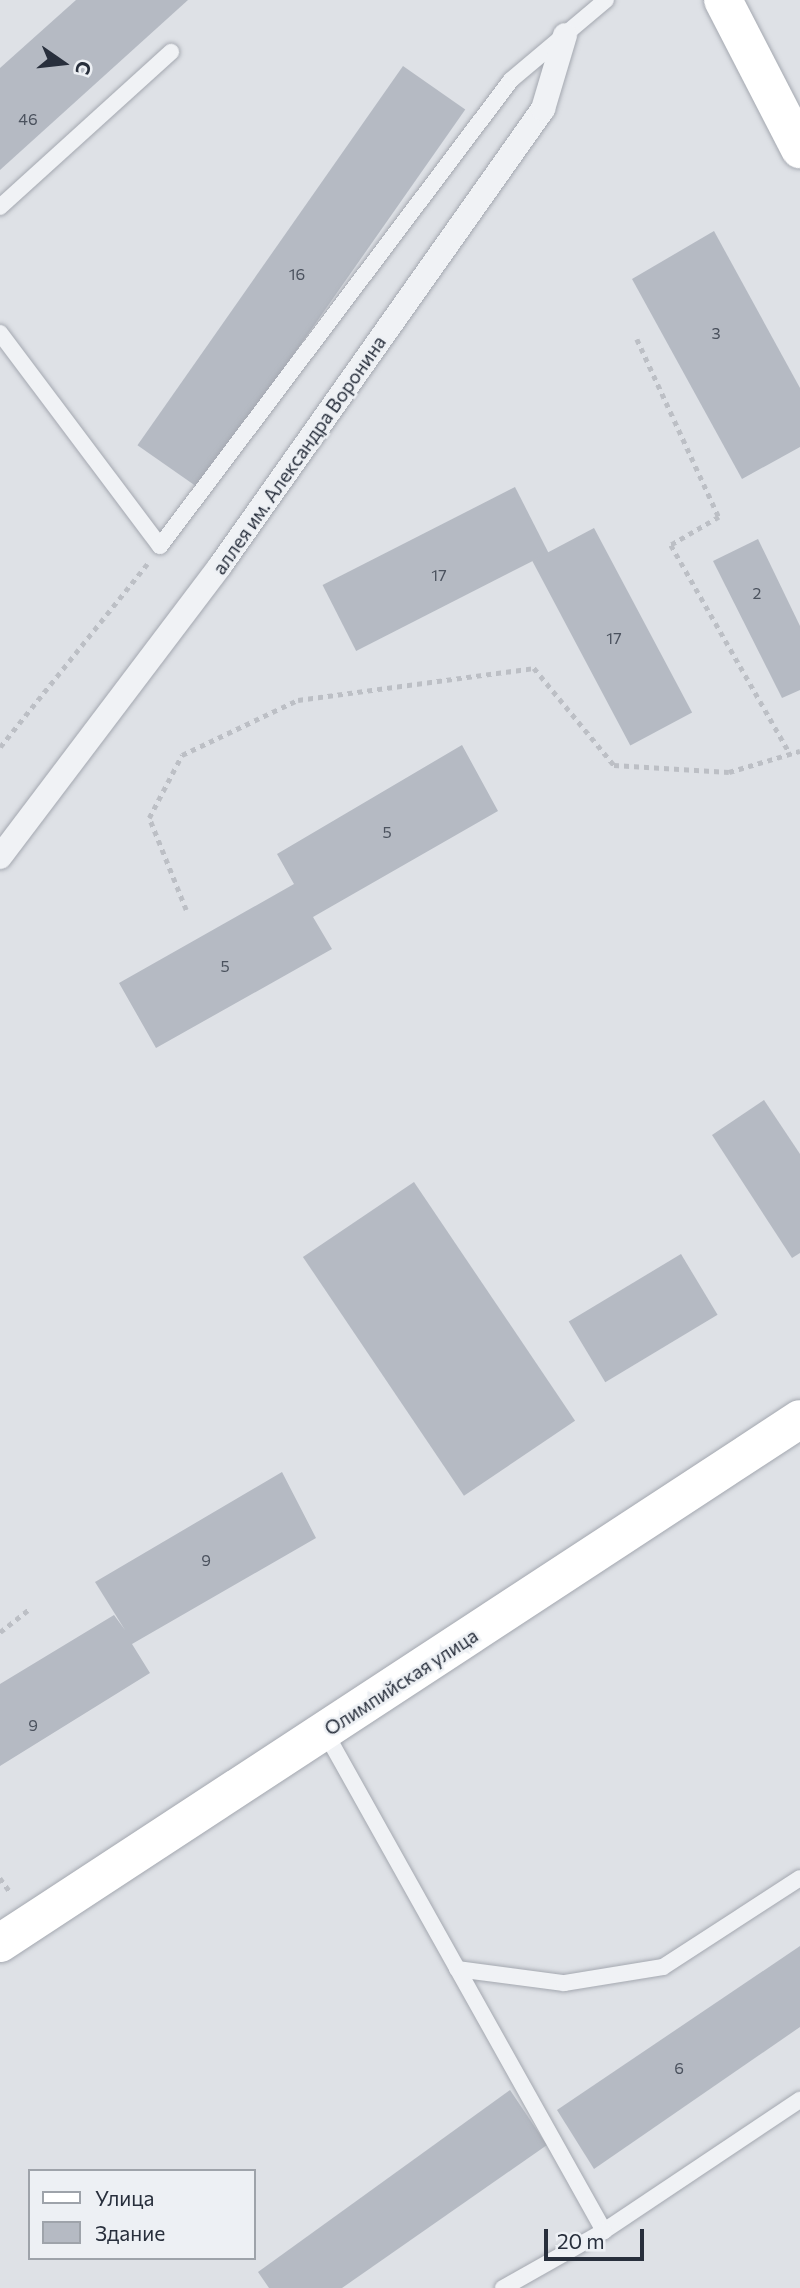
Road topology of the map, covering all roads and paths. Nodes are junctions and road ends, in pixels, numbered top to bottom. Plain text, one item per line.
1 (606, 0) edge
2 (723, 0) edge
3 (565, 35) junction
4 (171, 52) dead end
5 (800, 149) edge
6 (0, 207) edge
7 (0, 333) edge
8 (637, 340) dead end
9 (160, 546) junction
10 (0, 747) edge
11 (800, 751) edge
12 (790, 754) junction
13 (0, 857) edge
14 (186, 910) dead end
15 (800, 1419) edge
16 (28, 1610) dead end
17 (0, 1632) edge
18 (324, 1732) junction
19 (800, 1878) edge
20 (0, 1942) edge
21 (457, 1969) junction
22 (800, 2100) edge
23 (604, 2231) junction
24 (503, 2288) edge

1 - 3 lane
2 - 5 main road
3 - 9 lane
3 - 13 street, аллея им. Александра Воронина
4 - 6 lane
7 - 9 lane
8 - 12 path
9 - 10 path
11 - 12 path
12 - 14 path
15 - 18 main road, Олимпийская улица
16 - 17 path
18 - 20 main road, Олимпийская улица
18 - 21 lane
19 - 21 lane
21 - 23 lane
22 - 23 lane
23 - 24 lane

